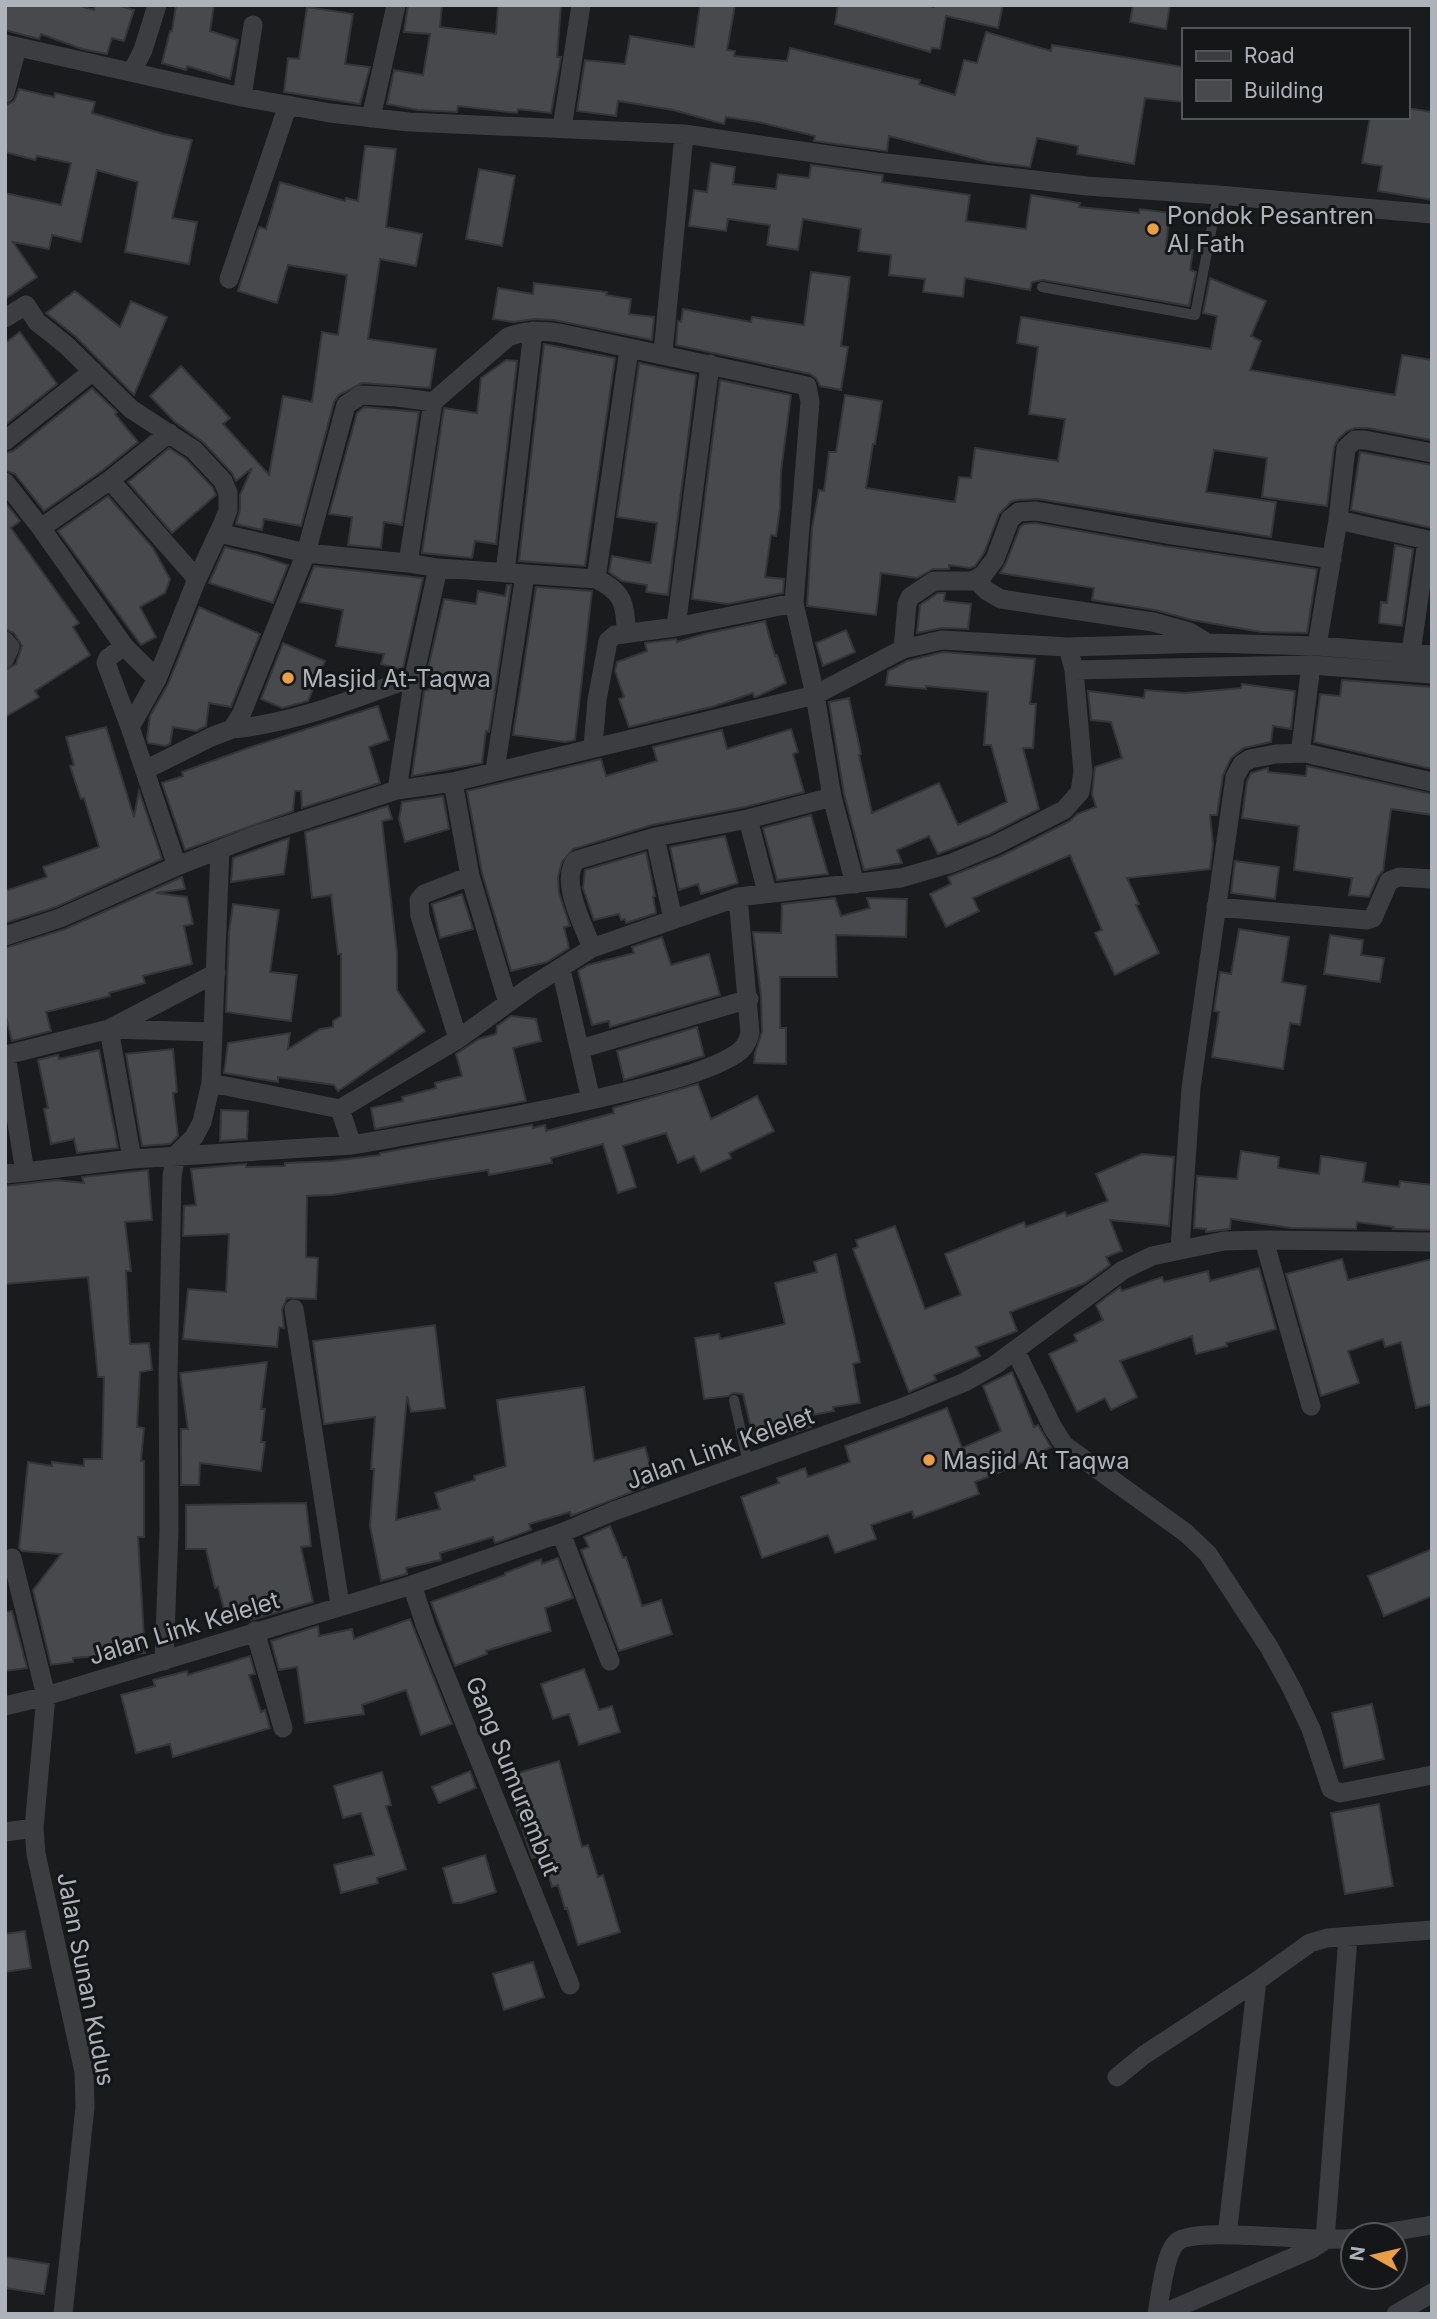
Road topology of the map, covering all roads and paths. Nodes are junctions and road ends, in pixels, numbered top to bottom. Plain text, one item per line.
1 (157, 5) edge
2 (396, 5) edge
3 (580, 5) edge
4 (253, 25) dead end
5 (11, 45) edge
6 (132, 72) junction
7 (5, 93) edge
8 (242, 97) junction
9 (288, 105) junction
10 (371, 118) junction
11 (562, 128) junction
12 (684, 134) junction
13 (1218, 195) junction
14 (1432, 214) edge
15 (229, 279) dead end
16 (1042, 287) dead end
17 (5, 318) edge
18 (533, 331) junction
19 (629, 349) junction
20 (663, 353) junction
21 (710, 364) junction
22 (93, 371) junction
23 (433, 402) junction
24 (169, 433) junction
25 (5, 441) edge
26 (1432, 453) edge
27 (110, 480) junction
28 (5, 482) edge
29 (1338, 520) junction
30 (41, 528) junction
31 (219, 533) junction
32 (1430, 541) edge
33 (306, 553) junction
34 (1332, 559) junction
35 (408, 562) junction
36 (438, 568) junction
37 (505, 573) junction
38 (525, 575) junction
39 (197, 579) junction
40 (596, 579) junction
41 (976, 580) junction
42 (794, 603) junction
43 (676, 627) junction
44 (626, 633) junction
45 (5, 641) edge
46 (1207, 643) junction
47 (124, 646) junction
48 (1317, 646) junction
49 (1068, 647) junction
50 (903, 649) junction
51 (1411, 653) junction
52 (1432, 654) edge
53 (5, 658) edge
54 (1311, 665) junction
55 (1074, 670) junction
56 (1432, 674) edge
57 (414, 677) junction
58 (157, 679) junction
59 (815, 695) junction
60 (130, 727) junction
61 (232, 729) junction
62 (593, 747) junction
63 (1305, 753) junction
64 (145, 770) junction
65 (495, 770) junction
66 (453, 782) junction
67 (1432, 782) edge
68 (397, 790) junction
69 (832, 797) junction
70 (748, 818) junction
71 (655, 837) junction
72 (220, 849) junction
73 (177, 866) junction
74 (470, 876) junction
75 (1432, 879) edge
76 (855, 884) junction
77 (767, 892) junction
78 (738, 897) junction
79 (1216, 907) junction
80 (673, 919) junction
81 (5, 936) edge
82 (592, 948) junction
83 (561, 969) junction
84 (216, 973) junction
85 (749, 999) junction
86 (508, 1003) junction
87 (109, 1029) junction
88 (212, 1032) junction
89 (458, 1039) junction
90 (580, 1049) junction
91 (5, 1054) edge
92 (211, 1083) junction
93 (591, 1100) junction
94 (340, 1109) junction
95 (352, 1145) junction
96 (176, 1155) junction
97 (132, 1159) junction
98 (25, 1172) junction
99 (5, 1174) edge
100 (1264, 1240) junction
101 (1432, 1242) edge
102 (1180, 1248) junction
103 (294, 1309) dead end
104 (1015, 1350) junction
105 (734, 1400) dead end
106 (1311, 1406) dead end
107 (748, 1464) junction
108 (561, 1533) junction
109 (12, 1558) dead end
110 (412, 1585) junction
111 (340, 1605) junction
112 (255, 1631) junction
113 (164, 1661) junction
114 (610, 1661) dead end
115 (46, 1696) junction
116 (5, 1706) edge
117 (283, 1728) dead end
118 (1432, 1775) edge
119 (34, 1828) junction
120 (5, 1832) edge
121 (1432, 1930) edge
122 (1348, 1937) junction
123 (1257, 1981) junction
124 (570, 1985) dead end
125 (1117, 2077) dead end
126 (1432, 2225) edge
127 (1409, 2229) edge
128 (1227, 2235) junction
129 (1339, 2239) edge
130 (1325, 2240) junction
131 (1432, 2294) edge
132 (62, 2314) edge
133 (1159, 2314) edge
134 (1396, 2314) edge

1 - 6 street
2 - 10 street
3 - 11 street
4 - 8 street
5 - 6 street
5 - 7 street
6 - 8 street
8 - 9 street
9 - 10 street
9 - 15 street
10 - 11 street
11 - 12 street
12 - 13 street
12 - 20 street
13 - 14 street
13 - 16 lane
17 - 22 street
18 - 19 street
18 - 23 street
18 - 37 street
19 - 20 street
19 - 40 street
20 - 21 street
21 - 42 street
21 - 43 street
22 - 24 street
22 - 25 street
23 - 33 street
23 - 35 street
24 - 27 street
24 - 31 street
26 - 29 street
27 - 30 street
27 - 39 street
28 - 30 street
29 - 32 street
29 - 34 street
30 - 47 street
31 - 33 street
31 - 39 street
32 - 51 street
33 - 35 street
33 - 61 street
34 - 41 street
34 - 48 street
35 - 36 street
36 - 37 street
36 - 57 street
37 - 38 street
38 - 40 street
38 - 65 street
39 - 58 street
40 - 44 street
41 - 46 street
41 - 50 street
42 - 43 street
42 - 59 street
43 - 44 street
44 - 62 street
45 - 53 street
46 - 48 street
46 - 49 street
47 - 58 street
47 - 60 street
48 - 51 street
49 - 50 street
49 - 55 street
50 - 59 street
51 - 52 street
54 - 55 street
54 - 56 street
54 - 63 street
55 - 76 street
57 - 61 street
57 - 68 street
58 - 60 street
59 - 62 street
59 - 69 street
60 - 64 street
61 - 64 street
62 - 65 street
63 - 67 street
63 - 79 street
64 - 73 street
65 - 66 street
66 - 68 street
66 - 74 street
68 - 72 street
69 - 70 street
69 - 76 street
70 - 71 street
70 - 77 street
71 - 80 street
71 - 82 street
72 - 73 street
72 - 84 street
73 - 81 street
74 - 86 street
74 - 89 street
75 - 79 street
76 - 77 street
77 - 78 street
78 - 80 street
78 - 85 street
79 - 102 street
80 - 82 street
82 - 83 street
83 - 86 street
83 - 90 street
84 - 87 street
84 - 88 street
85 - 90 street
85 - 93 street
86 - 89 street
87 - 88 street
87 - 91 street
87 - 97 street
88 - 92 street
89 - 94 street
90 - 93 street
91 - 98 street
92 - 94 street
92 - 96 street
93 - 95 street
94 - 95 street
95 - 96 street
96 - 97 street
96 - 113 street
97 - 98 street
98 - 99 street
100 - 101 street, Jalan Link Kelelet
100 - 102 street, Jalan Link Kelelet
100 - 106 street
102 - 104 street, Jalan Link Kelelet
103 - 111 street
104 - 107 street, Jalan Link Kelelet
104 - 118 street
105 - 107 lane
107 - 108 street, Jalan Link Kelelet
108 - 110 street, Jalan Link Kelelet
108 - 114 street
109 - 115 street, Jalan Sunan Kudus
110 - 111 street, Jalan Link Kelelet
110 - 124 street, Gang Sumurembut
111 - 112 street, Jalan Link Kelelet
112 - 113 street, Jalan Link Kelelet
112 - 117 street
113 - 115 street, Jalan Link Kelelet
115 - 116 street, Jalan Link Kelelet
115 - 119 street, Jalan Sunan Kudus
119 - 120 street
119 - 132 street, Jalan Sunan Kudus
121 - 122 street
122 - 123 street
122 - 130 street
123 - 125 street
123 - 128 street
126 - 127 street
128 - 130 street
128 - 133 street
129 - 130 street
130 - 133 street
131 - 134 street

